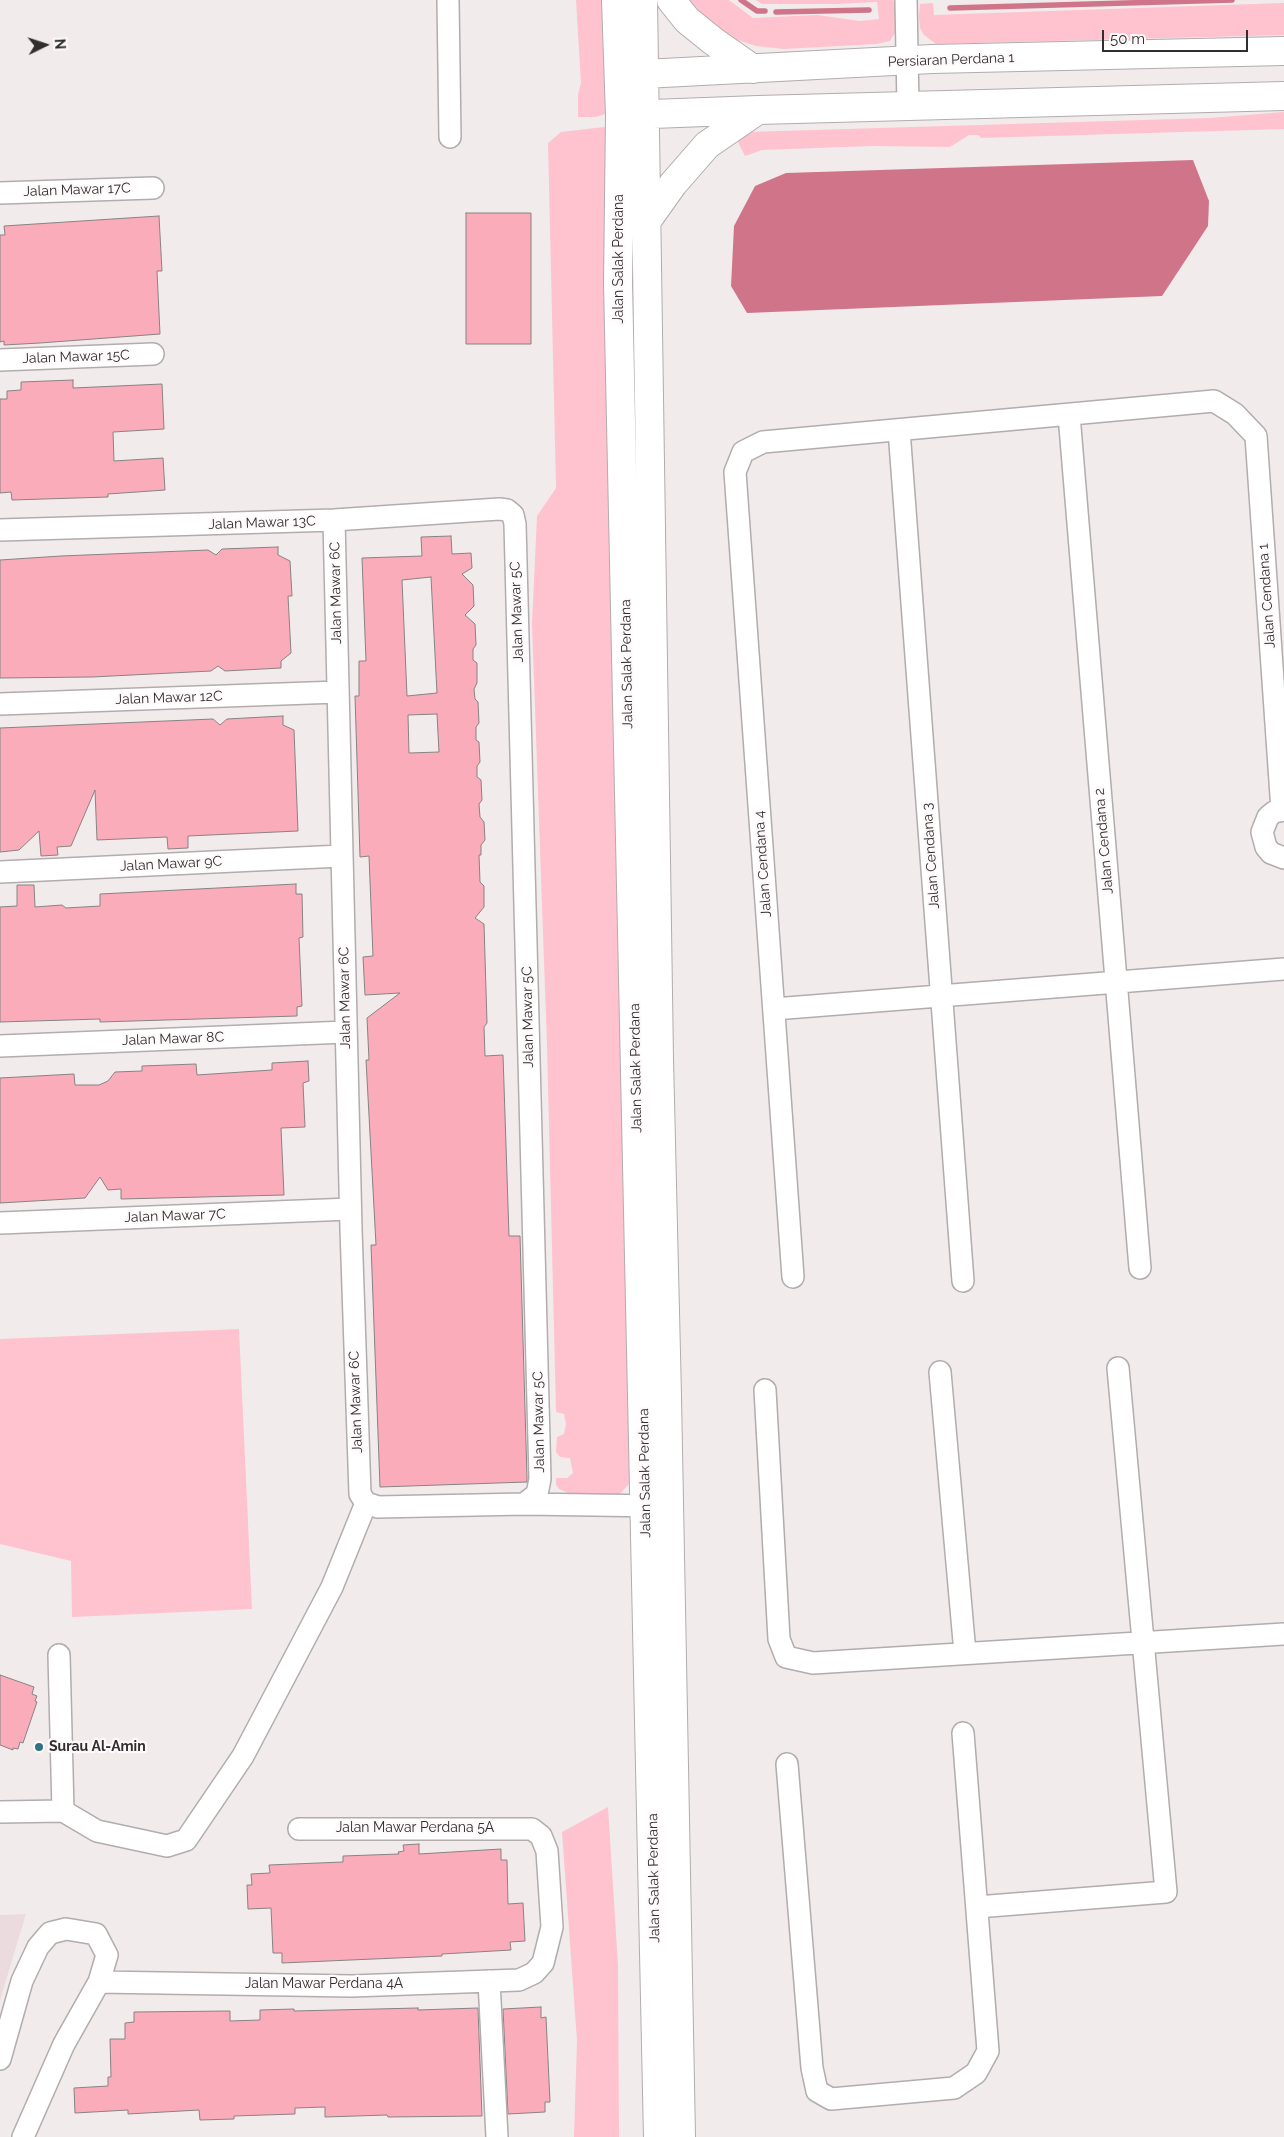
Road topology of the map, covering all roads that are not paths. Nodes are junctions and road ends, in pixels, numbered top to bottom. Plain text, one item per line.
1 (448, 0) edge
2 (616, 0) edge
3 (643, 0) edge
4 (671, 0) edge
5 (906, 0) edge
6 (1284, 51) edge
7 (906, 61) junction
8 (753, 69) junction
9 (632, 75) junction
10 (1284, 96) edge
11 (908, 106) junction
12 (758, 110) junction
13 (632, 115) junction
14 (450, 137) dead end
15 (153, 188) dead end
16 (0, 193) edge
17 (646, 222) junction
18 (153, 354) dead end
19 (0, 360) edge
20 (1069, 414) junction
21 (899, 430) junction
22 (334, 520) junction
23 (515, 524) joint
24 (0, 530) edge
25 (338, 692) junction
26 (0, 704) edge
27 (1283, 810) edge
28 (341, 856) junction
29 (1284, 858) edge
30 (0, 872) edge
31 (1284, 969) edge
32 (1116, 982) junction
33 (942, 996) junction
34 (774, 1009) junction
35 (346, 1032) junction
36 (0, 1046) edge
37 (350, 1209) junction
38 (0, 1223) edge
39 (1140, 1268) dead end
40 (793, 1277) dead end
41 (963, 1281) dead end
42 (1118, 1368) dead end
43 (940, 1372) dead end
44 (765, 1390) dead end
45 (366, 1503) junction
46 (524, 1504) junction
47 (657, 1506) junction
48 (1284, 1634) edge
49 (1142, 1642) junction
50 (966, 1653) junction
51 (59, 1655) dead end
52 (963, 1733) dead end
53 (787, 1764) dead end
54 (64, 1811) junction
55 (0, 1812) edge
56 (299, 1829) dead end
57 (977, 1907) junction
58 (543, 1963) joint
59 (489, 1981) junction
60 (99, 1982) junction
61 (0, 2059) edge
62 (23, 2137) edge
63 (497, 2137) edge
64 (658, 2137) edge
65 (681, 2137) edge

1 - 14 street
2 - 9 street, Jalan Salak Perdana
3 - 9 street, Jalan Salak Perdana
4 - 8 street
5 - 7 street
6 - 7 street, Persiaran Perdana 1
7 - 8 street, Persiaran Perdana 1
7 - 11 street
8 - 9 street, Persiaran Perdana 1
9 - 13 street, Jalan Salak Perdana
10 - 11 street
11 - 12 street
12 - 13 street
12 - 17 street
13 - 17 street, Jalan Salak Perdana
13 - 47 street, Jalan Salak Perdana
15 - 16 street, Jalan Mawar 17C
17 - 47 street, Jalan Salak Perdana
18 - 19 street, Jalan Mawar 15C
20 - 21 street
20 - 27 street, Jalan Cendana 1
20 - 32 street, Jalan Cendana 2
21 - 33 street, Jalan Cendana 3
21 - 34 street, Jalan Cendana 4
22 - 23 street, Jalan Mawar 13C
22 - 24 street, Jalan Mawar 13C
22 - 25 street, Jalan Mawar 6C
23 - 46 street, Jalan Mawar 5C
25 - 26 street, Jalan Mawar 12C
25 - 28 street, Jalan Mawar 6C
27 - 29 street
28 - 30 street, Jalan Mawar 9C
28 - 35 street, Jalan Mawar 6C
31 - 32 street
32 - 33 street
32 - 39 street, Jalan Cendana 2
33 - 34 street
33 - 41 street, Jalan Cendana 3
34 - 40 street, Jalan Cendana 4
35 - 36 street, Jalan Mawar 8C
35 - 37 street, Jalan Mawar 6C
37 - 38 street, Jalan Mawar 7C
37 - 45 street, Jalan Mawar 6C
42 - 49 street
43 - 50 street
44 - 50 street
45 - 46 street
45 - 54 street
46 - 47 street
47 - 64 street, Jalan Salak Perdana
47 - 65 street, Jalan Salak Perdana
48 - 49 street
49 - 50 street
49 - 57 street
51 - 54 street
52 - 57 street
53 - 57 street
54 - 55 street
56 - 58 street, Jalan Mawar Perdana 5A
58 - 59 street, Jalan Mawar Perdana 4A
59 - 60 street, Jalan Mawar Perdana 4A
59 - 63 street
60 - 61 street
60 - 62 street

